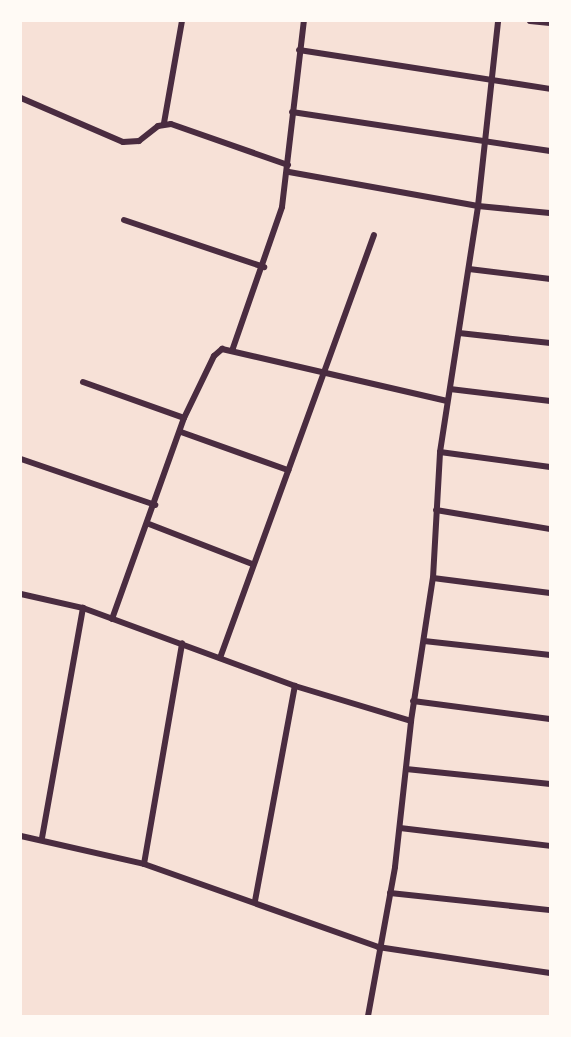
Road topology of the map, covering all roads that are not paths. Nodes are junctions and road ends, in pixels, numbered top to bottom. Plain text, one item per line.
1 (182, 21) edge
2 (304, 21) edge
3 (498, 21) edge
4 (530, 21) edge
5 (550, 23) edge
6 (299, 50) junction
7 (489, 82) junction
8 (550, 89) edge
9 (21, 98) edge
10 (292, 112) junction
11 (164, 123) junction
12 (485, 144) junction
13 (550, 151) edge
14 (289, 169) junction
15 (478, 206) junction
16 (550, 213) edge
17 (124, 220) dead end
18 (374, 235) dead end
19 (264, 267) junction
20 (469, 269) junction
21 (550, 279) edge
22 (459, 333) junction
23 (550, 343) edge
24 (233, 348) junction
25 (324, 373) junction
26 (83, 382) dead end
27 (450, 389) junction
28 (447, 401) junction
29 (550, 401) edge
30 (184, 418) junction
31 (181, 432) junction
32 (440, 452) junction
33 (21, 459) edge
34 (550, 467) edge
35 (288, 470) junction
36 (154, 505) junction
37 (436, 510) junction
38 (149, 524) junction
39 (550, 529) edge
40 (252, 564) junction
41 (433, 578) junction
42 (550, 593) edge
43 (21, 594) edge
44 (83, 608) junction
45 (112, 618) junction
46 (424, 641) junction
47 (182, 643) junction
48 (550, 655) edge
49 (220, 658) junction
50 (295, 686) junction
51 (413, 701) junction
52 (550, 719) edge
53 (411, 721) junction
54 (406, 769) junction
55 (550, 784) edge
56 (400, 828) junction
57 (21, 836) edge
58 (42, 838) junction
59 (550, 846) edge
60 (144, 864) junction
61 (390, 893) junction
62 (255, 901) junction
63 (550, 910) edge
64 (378, 947) junction
65 (550, 974) edge
66 (368, 1016) edge

1 - 11 street
2 - 6 street
3 - 7 street
4 - 5 street
6 - 7 street
6 - 10 street
7 - 8 street
7 - 12 street
9 - 11 street
10 - 12 street
10 - 14 street
11 - 14 street
12 - 13 street
12 - 15 street
14 - 15 street
14 - 19 street
15 - 16 street
15 - 20 street
17 - 19 street
18 - 25 street
19 - 24 street
20 - 21 street
20 - 22 street
22 - 23 street
22 - 27 street
24 - 25 street
24 - 30 street
25 - 28 street
25 - 35 street
26 - 30 street
27 - 28 street
27 - 29 street
28 - 32 street
30 - 31 street
31 - 35 street
31 - 36 street
32 - 34 street
32 - 37 street
33 - 36 street
35 - 40 street
36 - 38 street
37 - 39 street
37 - 41 street
38 - 40 street
38 - 45 street
40 - 49 street
41 - 42 street
41 - 46 street
43 - 44 street
44 - 45 street
44 - 58 street
45 - 47 street
46 - 48 street
46 - 51 street
47 - 49 street
47 - 60 street
49 - 50 street
50 - 53 street
50 - 62 street
51 - 52 street
51 - 53 street
53 - 54 street
54 - 55 street
54 - 56 street
56 - 59 street
56 - 61 street
57 - 58 street
58 - 60 street
60 - 62 street
61 - 63 street
61 - 64 street
62 - 64 street
64 - 65 street
64 - 66 street

